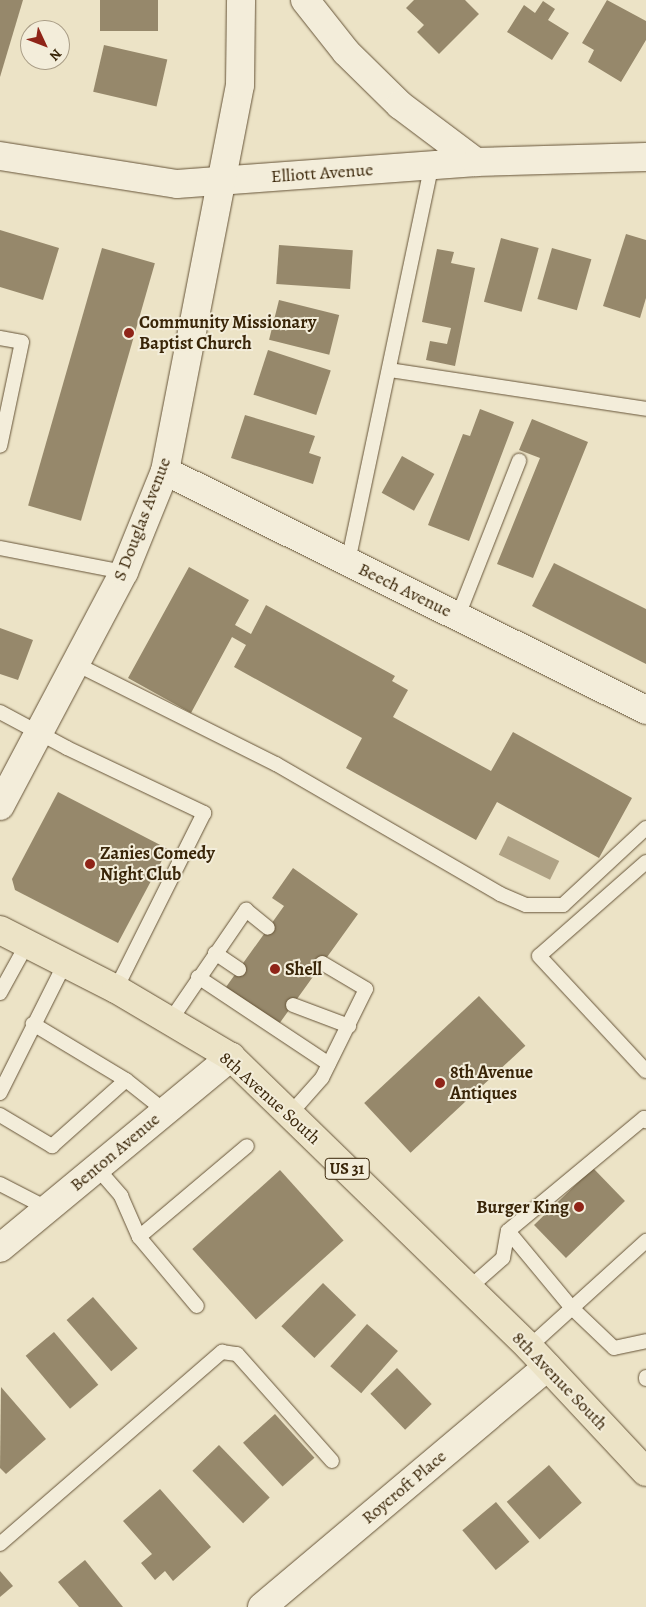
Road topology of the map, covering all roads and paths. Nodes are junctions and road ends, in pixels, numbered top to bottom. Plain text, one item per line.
1 (241, 0) edge
2 (305, 0) edge
3 (0, 156) edge
4 (646, 157) edge
5 (476, 162) junction
6 (432, 165) junction
7 (224, 180) junction
8 (0, 338) edge
9 (389, 370) junction
10 (646, 409) edge
11 (0, 446) edge
12 (519, 461) dead end
13 (164, 470) junction
14 (0, 548) edge
15 (348, 562) junction
16 (124, 572) junction
17 (458, 616) junction
18 (76, 664) junction
19 (646, 710) edge
20 (0, 712) edge
21 (38, 733) junction
22 (0, 806) edge
23 (646, 828) edge
24 (646, 862) edge
25 (268, 928) dead end
26 (0, 930) edge
27 (27, 944) junction
28 (215, 953) junction
29 (65, 963) junction
30 (322, 963) dead end
31 (239, 969) dead end
32 (198, 977) junction
33 (116, 989) junction
34 (0, 993) edge
35 (293, 1005) dead end
36 (170, 1021) junction
37 (33, 1024) junction
38 (349, 1026) junction
39 (231, 1057) junction
40 (329, 1064) junction
41 (646, 1071) edge
42 (126, 1080) junction
43 (0, 1093) edge
44 (166, 1111) junction
45 (290, 1114) junction
46 (0, 1115) edge
47 (646, 1121) edge
48 (247, 1146) dead end
49 (97, 1168) junction
50 (0, 1184) edge
51 (47, 1208) junction
52 (508, 1231) junction
53 (138, 1238) junction
54 (646, 1242) edge
55 (0, 1248) edge
56 (469, 1288) junction
57 (197, 1306) dead end
58 (572, 1308) junction
59 (646, 1341) edge
60 (538, 1357) junction
61 (332, 1461) dead end
62 (646, 1472) edge
63 (0, 1544) edge
64 (262, 1607) edge

1 - 7 street, S Douglas Avenue
2 - 5 street
3 - 7 street, Elliott Avenue
4 - 5 street, Elliott Avenue
5 - 6 street, Elliott Avenue
6 - 7 street, Elliott Avenue
6 - 9 lane
7 - 13 street, S Douglas Avenue
8 - 11 lane
9 - 10 lane
9 - 15 lane
12 - 17 lane
13 - 15 street, Beech Avenue
13 - 16 street, S Douglas Avenue
14 - 16 lane
15 - 17 street, Beech Avenue
16 - 18 street, S Douglas Avenue
17 - 19 street, Beech Avenue
18 - 21 street, S Douglas Avenue
18 - 23 lane
20 - 21 lane
21 - 22 street, S Douglas Avenue
21 - 33 lane
24 - 41 lane
25 - 28 lane
26 - 27 main road, 8th Avenue South / US 31
27 - 29 main road, 8th Avenue South / US 31
27 - 34 lane
28 - 31 lane
28 - 32 lane
29 - 33 main road, 8th Avenue South / US 31
29 - 37 lane
30 - 38 lane
32 - 36 lane
32 - 40 lane
33 - 36 main road, 8th Avenue South / US 31
35 - 38 lane
36 - 39 main road, 8th Avenue South / US 31
37 - 42 lane
37 - 43 lane
38 - 40 lane
39 - 44 street, Benton Avenue
39 - 45 main road, 8th Avenue South / US 31
40 - 45 lane
42 - 44 lane
42 - 46 lane
44 - 49 street, Benton Avenue
45 - 56 main road, 8th Avenue South / US 31
47 - 52 lane
48 - 53 lane
49 - 51 street, Benton Avenue
49 - 53 lane
50 - 51 lane
51 - 55 street, Benton Avenue
52 - 56 lane
52 - 58 lane
53 - 57 lane
54 - 58 lane
56 - 60 main road, 8th Avenue South / US 31
58 - 59 lane
58 - 60 lane
60 - 62 main road, 8th Avenue South / US 31
60 - 64 street, Roycroft Place
61 - 63 lane

